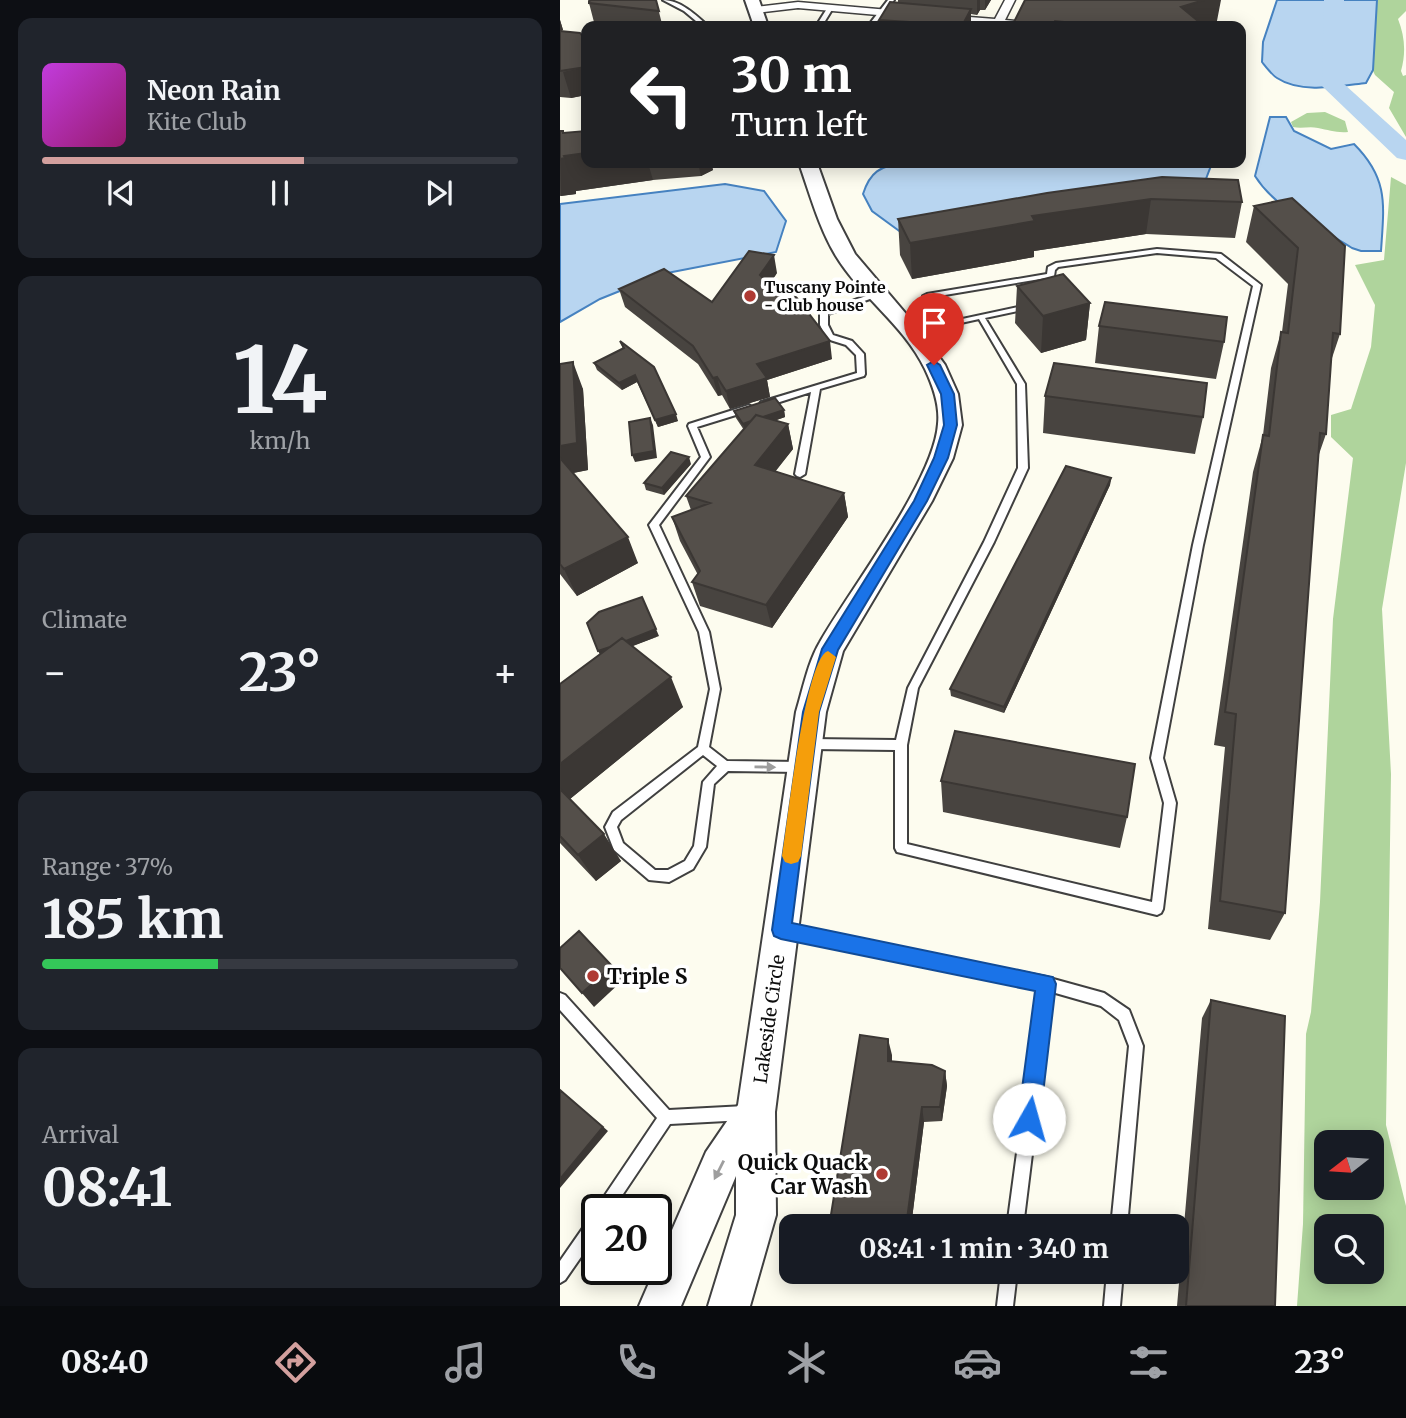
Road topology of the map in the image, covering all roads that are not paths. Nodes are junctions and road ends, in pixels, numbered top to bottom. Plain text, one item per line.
1 (666, 0) edge
2 (891, 0) edge
3 (1010, 0) edge
4 (830, 8) junction
5 (882, 12) junction
6 (756, 13) edge
7 (921, 15) edge
8 (934, 17) edge
9 (699, 21) edge
10 (822, 21) edge
11 (875, 21) edge
12 (971, 21) edge
13 (1000, 21) edge
14 (810, 168) edge
15 (1051, 275) junction
16 (877, 295) junction
17 (927, 296) dead end
18 (981, 317) junction
19 (911, 332) junction
20 (816, 388) junction
21 (800, 474) dead end
22 (901, 745) junction
23 (703, 749) junction
24 (805, 756) junction
25 (725, 766) junction
26 (781, 930) junction
27 (1046, 984) junction
28 (560, 1000) edge
29 (756, 1112) junction
30 (666, 1117) junction
31 (614, 1194) edge
32 (1017, 1214) edge
33 (1120, 1214) edge
34 (581, 1244) edge
35 (560, 1275) edge
36 (1008, 1284) edge
37 (1114, 1284) edge
38 (660, 1306) edge
39 (729, 1306) edge
40 (1005, 1306) edge
41 (1112, 1306) edge

1 - 9 lane
2 - 5 lane
3 - 13 street
4 - 5 street
4 - 6 street
4 - 10 lane
5 - 7 street
5 - 11 lane
8 - 12 street
14 - 16 street, Lakeside Circle
15 - 17 lane
15 - 18 lane
15 - 22 lane
16 - 19 street, Lakeside Circle
16 - 20 lane
18 - 19 lane
18 - 22 lane
19 - 24 street, Lakeside Circle
20 - 21 lane
20 - 23 lane
22 - 24 lane
23 - 25 lane
23 - 25 lane
25 -> 24 lane
24 - 26 street, Lakeside Circle
26 - 27 lane
26 - 29 street, Lakeside Circle
27 - 32 lane
27 - 33 lane
28 - 30 lane
29 - 30 lane
29 -> 38 street, Lakeside Circle
29 - 39 street, Lakeside Circle
30 - 31 lane
34 - 35 lane
36 - 40 lane
37 - 41 lane

